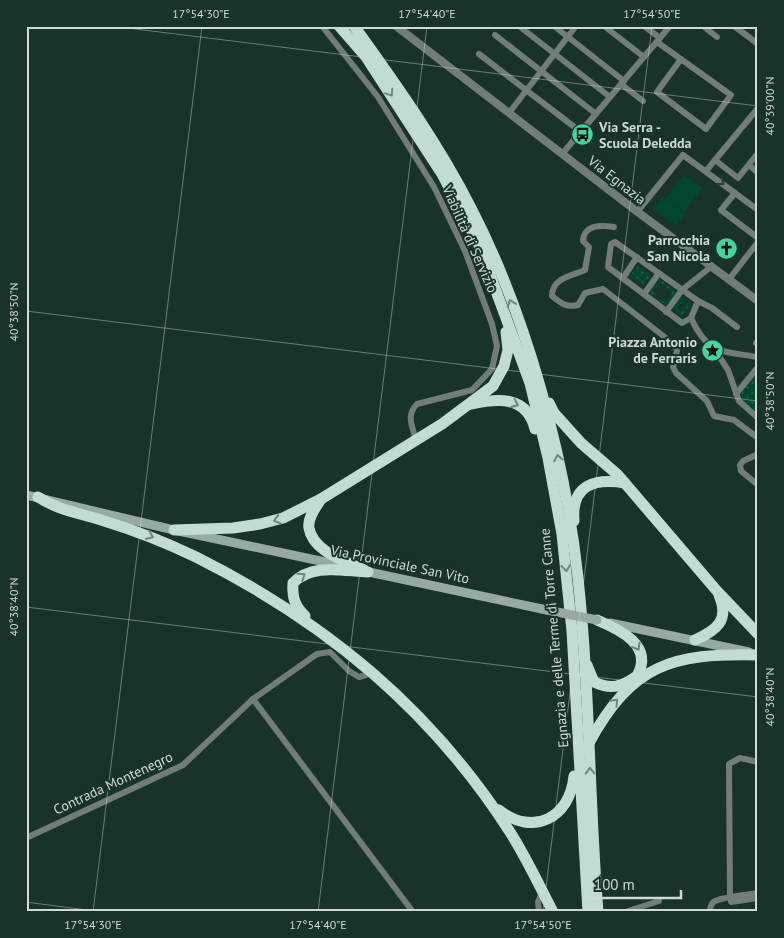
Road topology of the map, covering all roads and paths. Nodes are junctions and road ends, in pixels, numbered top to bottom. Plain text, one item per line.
1 (322, 26) edge
2 (340, 26) edge
3 (354, 26) edge
4 (396, 26) edge
5 (519, 26) edge
6 (554, 26) edge
7 (576, 26) edge
8 (604, 26) edge
9 (644, 26) edge
10 (670, 26) edge
11 (703, 26) edge
12 (734, 26) edge
13 (495, 35) dead end
14 (568, 37) junction
15 (717, 37) dead end
16 (658, 40) junction
17 (758, 44) edge
18 (479, 54) dead end
19 (555, 54) junction
20 (644, 57) junction
21 (681, 59) junction
22 (542, 71) junction
23 (622, 82) junction
24 (526, 91) junction
25 (610, 97) junction
26 (643, 101) dead end
27 (757, 110) edge
28 (509, 113) junction
29 (596, 114) junction
30 (581, 132) junction
31 (758, 153) edge
32 (562, 154) junction
33 (715, 160) junction
34 (749, 165) junction
35 (706, 171) junction
36 (758, 173) edge
37 (735, 193) junction
38 (758, 210) edge
39 (637, 212) junction
40 (614, 227) dead end
41 (758, 238) edge
42 (758, 242) edge
43 (637, 257) junction
44 (712, 266) junction
45 (659, 273) junction
46 (623, 278) junction
47 (730, 278) junction
48 (682, 290) junction
49 (644, 294) junction
50 (758, 301) edge
51 (698, 302) junction
52 (666, 312) junction
53 (691, 318) junction
54 (505, 320) junction
55 (737, 327) dead end
56 (528, 348) junction
57 (715, 350) junction
58 (758, 356) edge
59 (758, 367) edge
60 (736, 394) junction
61 (468, 405) junction
62 (758, 418) edge
63 (758, 438) edge
64 (416, 440) junction
65 (758, 454) edge
66 (625, 484) junction
67 (758, 485) edge
68 (555, 494) junction
69 (26, 495) edge
70 (38, 497) junction
71 (321, 499) junction
72 (174, 530) junction
73 (368, 572) junction
74 (578, 575) junction
75 (718, 591) junction
76 (598, 620) junction
77 (317, 628) junction
78 (758, 634) edge
79 (582, 635) junction
80 (695, 640) junction
81 (758, 654) edge
82 (371, 670) junction
83 (575, 685) junction
84 (253, 699) junction
85 (589, 743) junction
86 (758, 762) edge
87 (489, 803) junction
88 (527, 824) junction
89 (26, 838) edge
90 (516, 843) junction
91 (542, 892) junction
92 (758, 893) edge
93 (730, 897) junction
94 (758, 898) edge
95 (659, 901) dead end
96 (413, 912) edge
97 (539, 912) edge
98 (553, 912) edge
99 (588, 912) edge
100 (598, 912) edge
101 (625, 912) edge
102 (710, 912) edge

1 - 64 street, Viabilità di Servizio
2 -> 54 highway, Egnazia e delle Terme di Torre Canne
56 -> 3 highway, Egnazia e delle Terme di Torre Canne
4 - 28 street, Via Egnazia
5 - 19 street
6 - 14 street
7 - 14 street
8 - 20 street
9 - 16 street
10 - 16 street
11 - 15 street
12 - 17 street
13 - 22 street
14 - 19 street
14 - 23 street
16 - 20 street
16 - 21 street
18 - 24 street
19 - 22 street
19 - 25 street
20 - 23 street
21 - 21 street
22 - 24 street
22 - 29 street
23 - 25 street
23 - 26 street
24 - 28 street
24 - 30 street
25 - 29 street
27 - 33 street
28 - 32 street, Via Egnazia
29 - 30 street
30 - 32 street
31 - 34 street
32 - 39 street, Via Egnazia
33 - 34 street
33 - 35 street
34 - 36 street
35 -> 37 street
35 - 39 street
37 - 38 street
37 - 41 street
39 - 44 street, Via Egnazia
40 - 63 street
42 - 47 street
43 - 45 street
43 - 46 street
43 - 46 street
44 - 47 street, Via Egnazia
44 - 48 street
45 - 48 street
45 - 49 street
46 - 49 street
47 - 50 street, Via Egnazia
48 - 51 street
48 - 52 street
49 - 52 street
51 - 53 street
51 - 55 street
52 - 53 street
53 - 57 street
54 - 61 highway
54 - 68 highway, Egnazia e delle Terme di Torre Canne
56 - 66 highway
74 -> 56 highway, Egnazia e delle Terme di Torre Canne
57 - 58 street
57 - 60 street
59 - 60 street
60 - 62 street
61 - 64 highway
61 -> 68 highway
64 - 71 highway
65 - 67 street
66 - 74 highway
66 - 75 highway
68 -> 83 highway, Egnazia e delle Terme di Torre Canne
69 - 70 main road, Via Provinciale San Vito
70 - 72 main road, Via Provinciale San Vito
70 -> 77 highway
71 -> 72 highway
71 - 73 highway
72 - 73 main road, Via Provinciale San Vito
73 - 76 main road, Via Provinciale San Vito, bridge
77 -> 73 highway
74 - 79 highway, Egnazia e delle Terme di Torre Canne
75 - 78 highway
75 - 80 highway
76 -> 79 highway
76 - 80 main road, Via Provinciale San Vito
77 - 82 highway
79 - 85 highway, Egnazia e delle Terme di Torre Canne
80 - 81 main road, Via Provinciale San Vito
85 -> 81 highway
82 - 84 street, Contrada Montenegro
82 - 87 highway
83 - 88 highway
83 - 99 highway, Egnazia e delle Terme di Torre Canne
84 - 89 street, Contrada Montenegro
84 - 96 street
100 -> 85 highway, Egnazia e delle Terme di Torre Canne
86 - 93 street
87 - 88 highway
87 - 90 highway
88 - 90 highway
90 - 91 highway
91 - 97 street
91 - 98 highway
92 - 93 street
93 - 94 street
93 - 102 street
95 - 101 street

